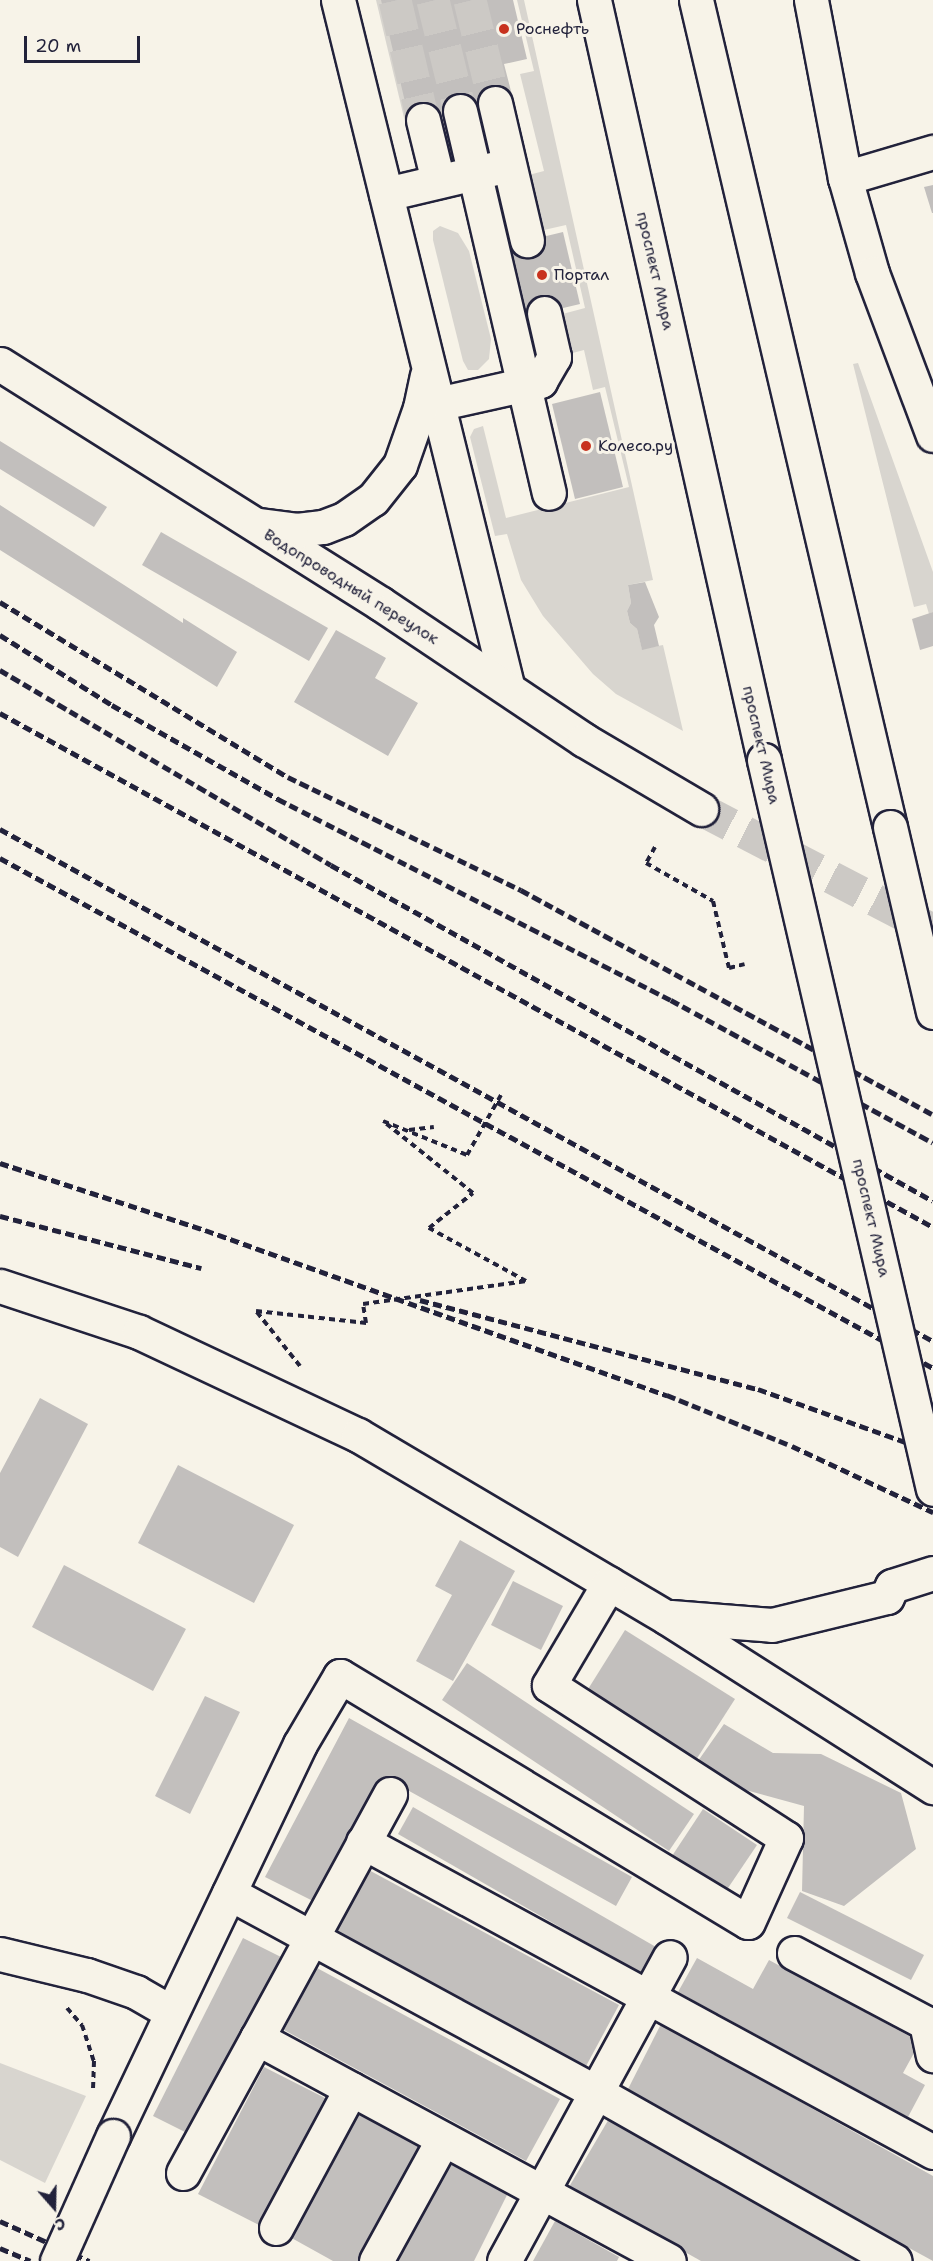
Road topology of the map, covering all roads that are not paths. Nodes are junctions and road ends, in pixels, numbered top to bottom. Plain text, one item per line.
1 (594, 0) edge
2 (696, 0) edge
3 (811, 0) edge
4 (339, 2) edge
5 (495, 103) tunnel mouth
6 (460, 111) tunnel mouth
7 (423, 120) tunnel mouth
8 (933, 152) edge
9 (510, 165) junction
10 (474, 172) junction
11 (845, 178) junction
12 (438, 181) junction
13 (386, 194) junction
14 (527, 240) dead end
15 (544, 313) dead end
16 (0, 364) edge
17 (428, 368) junction
18 (524, 384) junction
19 (437, 404) junction
20 (933, 435) edge
21 (549, 493) dead end
22 (246, 522) junction
23 (507, 685) junction
24 (701, 809) tunnel mouth
25 (933, 1012) edge
26 (0, 1286) edge
27 (933, 1488) edge
28 (933, 1573) edge
29 (609, 1583) junction
30 (666, 1617) junction
31 (933, 1788) edge
32 (390, 1794) dead end
33 (363, 1842) junction
34 (229, 1893) junction
35 (311, 1938) junction
36 (794, 1953) dead end
37 (0, 1954) edge
38 (670, 1957) dead end
39 (650, 1998) junction
40 (170, 2012) junction
41 (257, 2038) junction
42 (933, 2055) edge
43 (351, 2089) junction
44 (596, 2092) junction
45 (443, 2139) junction
46 (930, 2144) edge
47 (183, 2173) dead end
48 (542, 2192) junction
49 (276, 2228) dead end
50 (650, 2256) edge
51 (57, 2261) edge
52 (376, 2261) edge
53 (504, 2261) edge
54 (895, 2261) edge

1 - 27 main road, проспект Мира, bridge
2 - 25 main road, bridge
3 - 11 main road
4 - 13 main road
5 - 9 main road
6 - 10 main road
7 - 12 main road
8 - 11 main road
9 - 10 main road
9 - 14 main road
10 - 12 main road
10 - 18 main road
11 - 20 main road
12 - 13 main road
13 - 17 main road
15 - 18 main road
16 - 22 main road, Водопроводный переулок
17 - 19 main road
17 - 22 main road
18 - 19 main road
18 - 21 main road
19 - 23 main road
22 - 23 main road, Водопроводный переулок
23 - 24 main road, Водопроводный переулок
26 - 29 main road
28 - 30 main road
29 - 30 main road
29 - 34 main road
30 - 31 main road
32 - 33 main road
33 - 35 main road
33 - 39 main road
34 - 35 main road
34 - 40 main road
35 - 41 main road
35 - 44 main road
36 - 42 main road
37 - 40 main road
38 - 39 main road
39 - 44 main road
39 - 46 main road
40 - 51 main road, bridge
41 - 43 main road
41 - 47 main road
43 - 45 main road
43 - 49 main road
44 - 48 main road
44 - 54 main road
45 - 48 main road
45 - 52 main road
48 - 50 main road
48 - 53 main road

